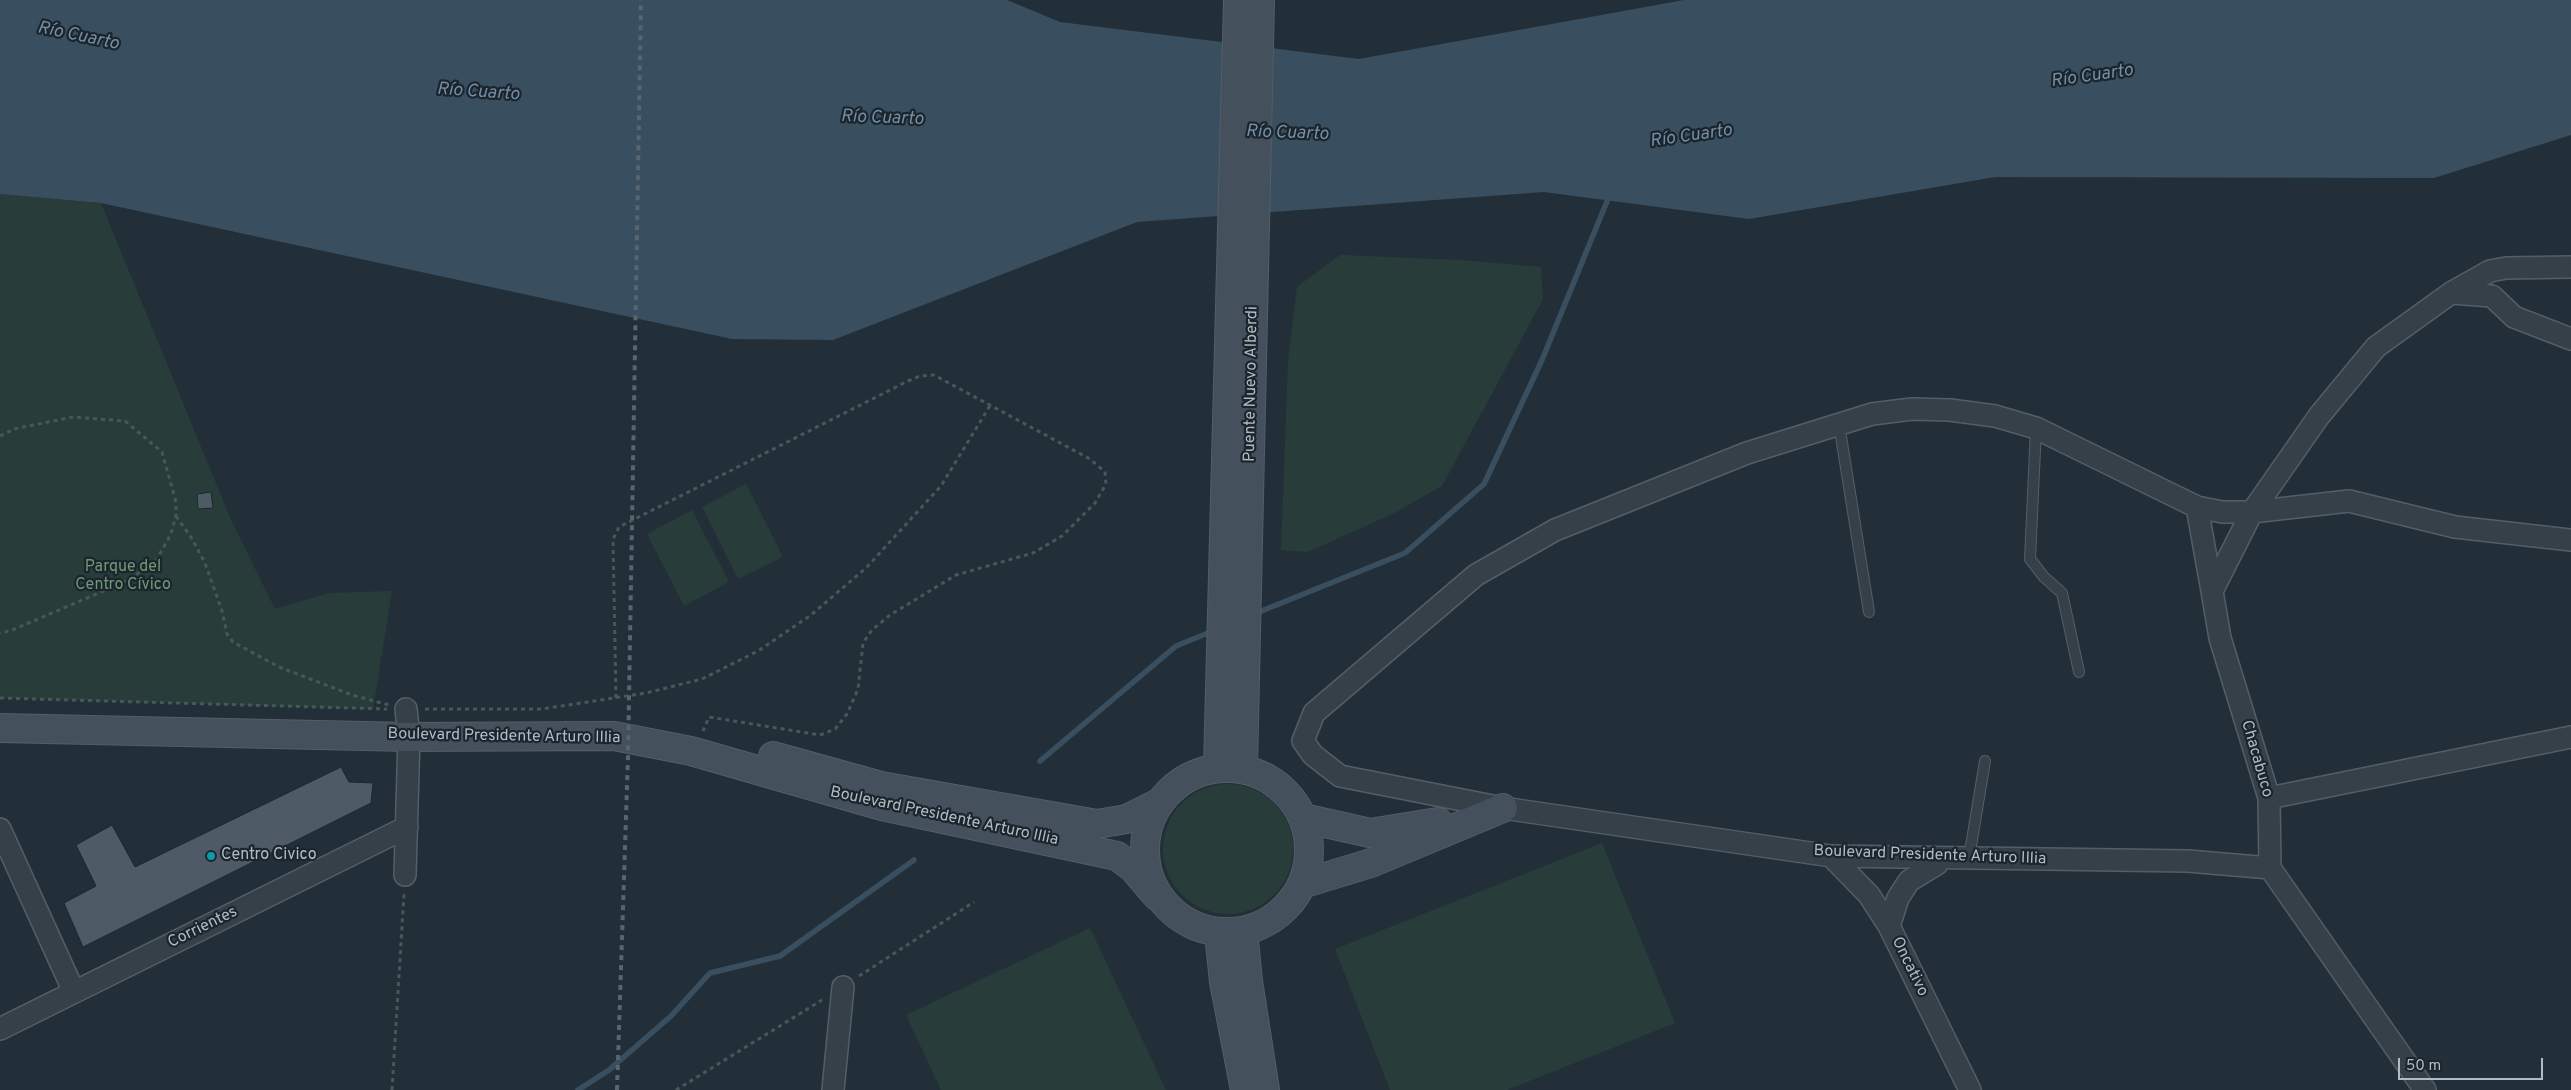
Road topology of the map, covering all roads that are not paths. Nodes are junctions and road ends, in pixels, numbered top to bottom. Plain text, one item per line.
1 (1238, 0) edge
2 (1260, 0) edge
3 (2571, 267) edge
4 (2451, 292) junction
5 (2571, 339) edge
6 (1840, 424) junction
7 (2036, 428) junction
8 (2197, 507) junction
9 (2252, 512) junction
10 (2571, 540) edge
11 (2212, 591) junction
12 (1869, 612) dead end
13 (2079, 672) dead end
14 (0, 712) edge
15 (408, 723) junction
16 (0, 728) edge
17 (2571, 737) edge
18 (1985, 761) dead end
19 (1230, 767) junction
20 (2269, 798) junction
21 (1157, 804) junction
22 (1503, 808) junction
23 (1303, 818) junction
24 (407, 827) junction
25 (0, 829) edge
26 (1831, 856) junction
27 (1969, 858) junction
28 (1936, 864) dead end
29 (2270, 868) junction
30 (406, 875) road end
31 (1302, 884) junction
32 (1157, 896) junction
33 (1889, 926) junction
34 (1231, 932) junction
35 (843, 987) dead end
36 (74, 992) junction
37 (0, 1029) edge
38 (833, 1090) edge
39 (1245, 1090) edge
40 (1266, 1090) edge
41 (1970, 1090) edge
42 (2425, 1090) edge

1 - 19 main road, Puente Nuevo Alberdi
2 - 19 main road, Puente Nuevo Alberdi
3 - 4 street
4 - 5 street
4 - 9 street
6 - 7 street
6 - 12 lane
6 - 22 street, Boulevard Presidente Arturo Illia
7 - 8 street
7 - 13 lane
8 - 9 street
8 - 11 street, Chacabuco
9 - 10 street
9 - 11 street
11 - 20 street, Chacabuco
14 - 15 main road, Boulevard Presidente Arturo Illia
15 - 16 main road, Boulevard Presidente Arturo Illia
15 - 21 main road, Boulevard Presidente Arturo Illia
15 - 24 street
15 - 32 main road, Boulevard Presidente Arturo Illia
17 - 20 street
18 - 27 lane
19 - 21 main road
19 - 23 main road
20 - 29 street, Chacabuco
21 - 32 main road
22 - 23 main road
22 - 26 street, Boulevard Presidente Arturo Illia
22 - 31 main road
23 - 31 main road
24 - 30 street
24 - 36 street, Corrientes
25 - 36 street
26 - 27 street, Boulevard Presidente Arturo Illia
26 - 33 street, Oncativo
27 - 29 street, Boulevard Presidente Arturo Illia
28 - 33 street
29 - 42 street
31 - 34 main road
32 - 34 main road
33 - 41 street, Oncativo
34 - 39 main road
34 - 40 main road
35 - 38 street
36 - 37 street, Corrientes

